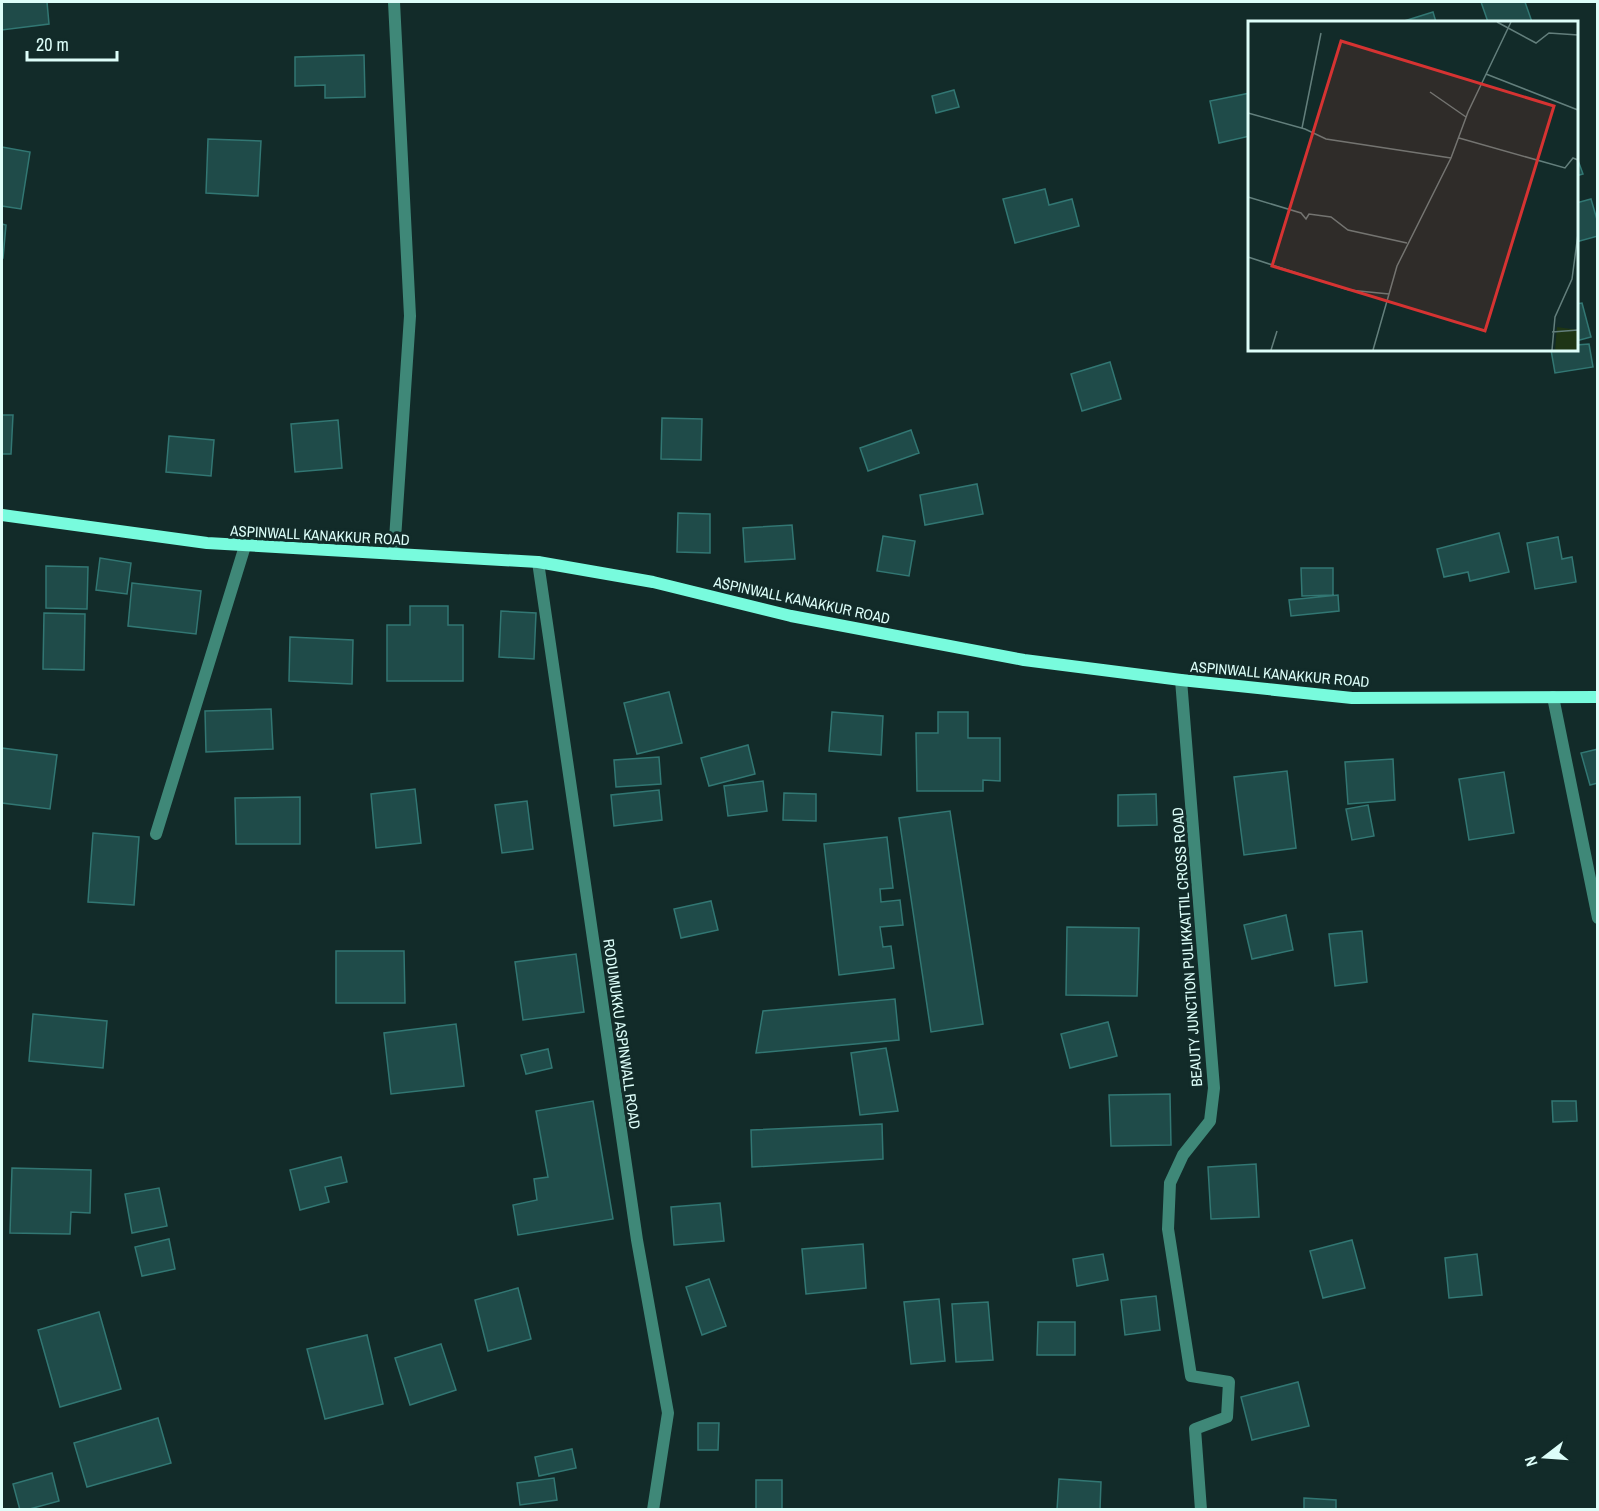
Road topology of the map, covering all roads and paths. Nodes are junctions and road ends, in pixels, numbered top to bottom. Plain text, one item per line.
1 (394, 2) edge
2 (2, 515) edge
3 (245, 546) junction
4 (394, 554) junction
5 (538, 562) junction
6 (1181, 680) junction
7 (1553, 697) junction
8 (1598, 697) edge
9 (156, 834) dead end
10 (1598, 918) edge
11 (653, 1509) edge
12 (1202, 1509) edge

1 - 4 street
2 - 3 main road, ASPINWALL KANAKKUR ROAD
3 - 4 main road, ASPINWALL KANAKKUR ROAD
3 - 9 street
4 - 5 main road, ASPINWALL KANAKKUR ROAD
5 - 6 main road, ASPINWALL KANAKKUR ROAD
5 - 11 street, RODUMUKKU ASPINWALL ROAD
6 - 7 main road, ASPINWALL KANAKKUR ROAD
6 - 12 street, BEAUTY JUNCTION PULIKKATTIL CROSS ROAD
7 - 8 main road, ASPINWALL KANAKKUR ROAD
7 - 10 street

